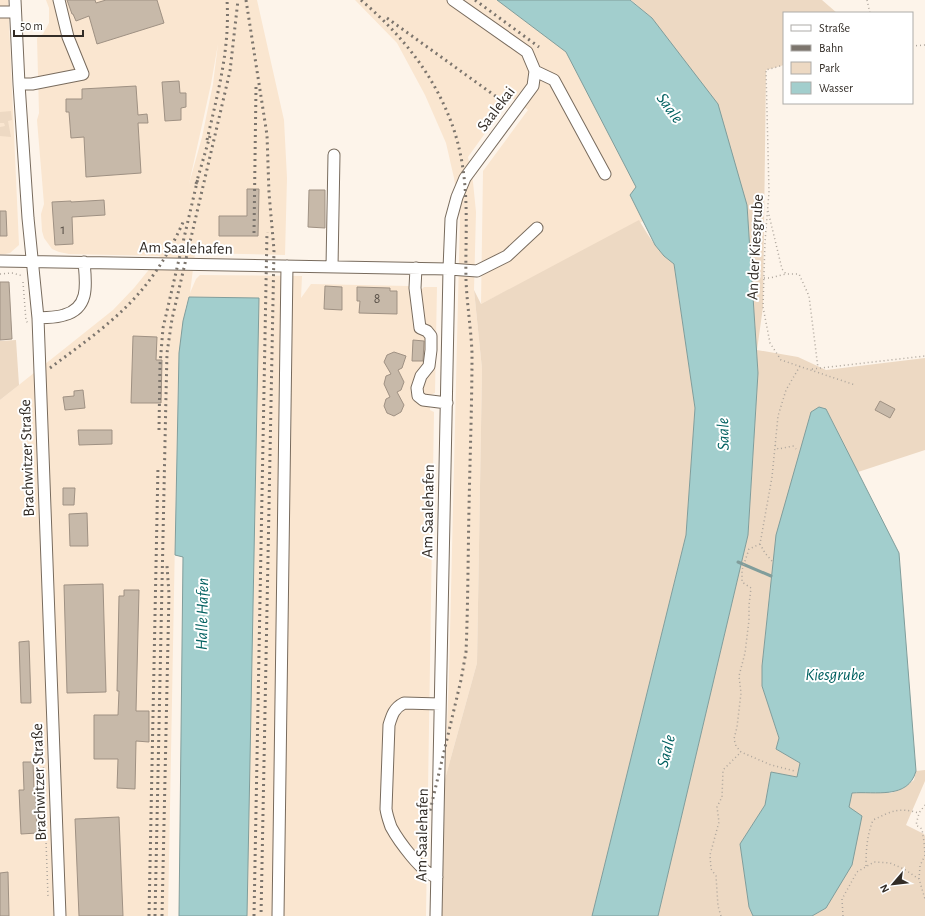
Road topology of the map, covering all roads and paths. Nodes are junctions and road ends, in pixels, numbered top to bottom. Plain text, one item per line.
1 (15, 0) edge
2 (59, 0) edge
3 (453, 0) edge
4 (867, 0) edge
5 (0, 12) edge
6 (15, 12) junction
7 (870, 12) edge
8 (925, 45) edge
9 (913, 46) edge
10 (783, 66) edge
11 (535, 71) junction
12 (19, 84) junction
13 (334, 154) dead end
14 (605, 174) dead end
15 (767, 209) junction
16 (537, 228) dead end
17 (0, 260) edge
18 (33, 261) junction
19 (84, 262) junction
20 (287, 266) junction
21 (332, 267) junction
22 (416, 268) junction
23 (449, 269) junction
24 (0, 274) edge
25 (786, 274) junction
26 (35, 276) junction
27 (764, 278) junction
28 (38, 318) junction
29 (925, 356) edge
30 (800, 366) junction
31 (818, 368) junction
32 (810, 369) junction
33 (856, 385) dead end
34 (447, 403) junction
35 (774, 444) junction
36 (796, 449) dead end
37 (760, 544) junction
38 (772, 561) dead end
39 (440, 704) junction
40 (741, 752) junction
41 (794, 771) dead end
42 (925, 805) edge
43 (919, 813) junction
44 (925, 843) edge
45 (866, 866) junction
46 (437, 877) junction
47 (919, 879) junction
48 (925, 899) edge
49 (60, 916) edge
50 (278, 916) edge
51 (436, 916) edge
52 (721, 916) edge
53 (843, 916) edge

1 - 6 street, Brachwitzer Straße
2 - 12 street
3 - 11 street
4 - 7 path
5 - 6 street
6 - 12 street, Brachwitzer Straße
8 - 9 path
10 - 15 path, An der Kiesgrube
11 - 14 street
11 - 23 street, Saalekai
12 - 18 street, Brachwitzer Straße
13 - 21 street
15 - 25 path
15 - 27 path, An der Kiesgrube
16 - 23 street
17 - 18 street, Am Saalehafen
18 - 19 street, Am Saalehafen
18 - 26 street, Brachwitzer Straße
19 - 20 street, Am Saalehafen
19 - 28 street
20 - 21 street, Am Saalehafen
20 - 50 street
21 - 22 street, Am Saalehafen
22 - 23 street, Am Saalehafen
22 - 34 street
23 - 34 street, Am Saalehafen
24 - 26 path
25 - 27 path
25 - 31 path
26 - 28 street, Brachwitzer Straße
27 - 30 path, An der Kiesgrube
28 - 49 street, Brachwitzer Straße
29 - 31 path
30 - 32 path, An der Kiesgrube
30 - 35 path
31 - 32 path
32 - 33 path, An der Kiesgrube
34 - 39 street, Am Saalehafen
35 - 36 path
35 - 37 path
37 - 38 path
37 - 40 path
39 - 46 street, Am Saalehafen
39 - 46 street
40 - 41 path
40 - 52 path
42 - 43 path
43 - 44 path
43 - 45 path
44 - 47 path
45 - 47 path
45 - 53 path
46 - 51 street, Am Saalehafen
47 - 48 path

